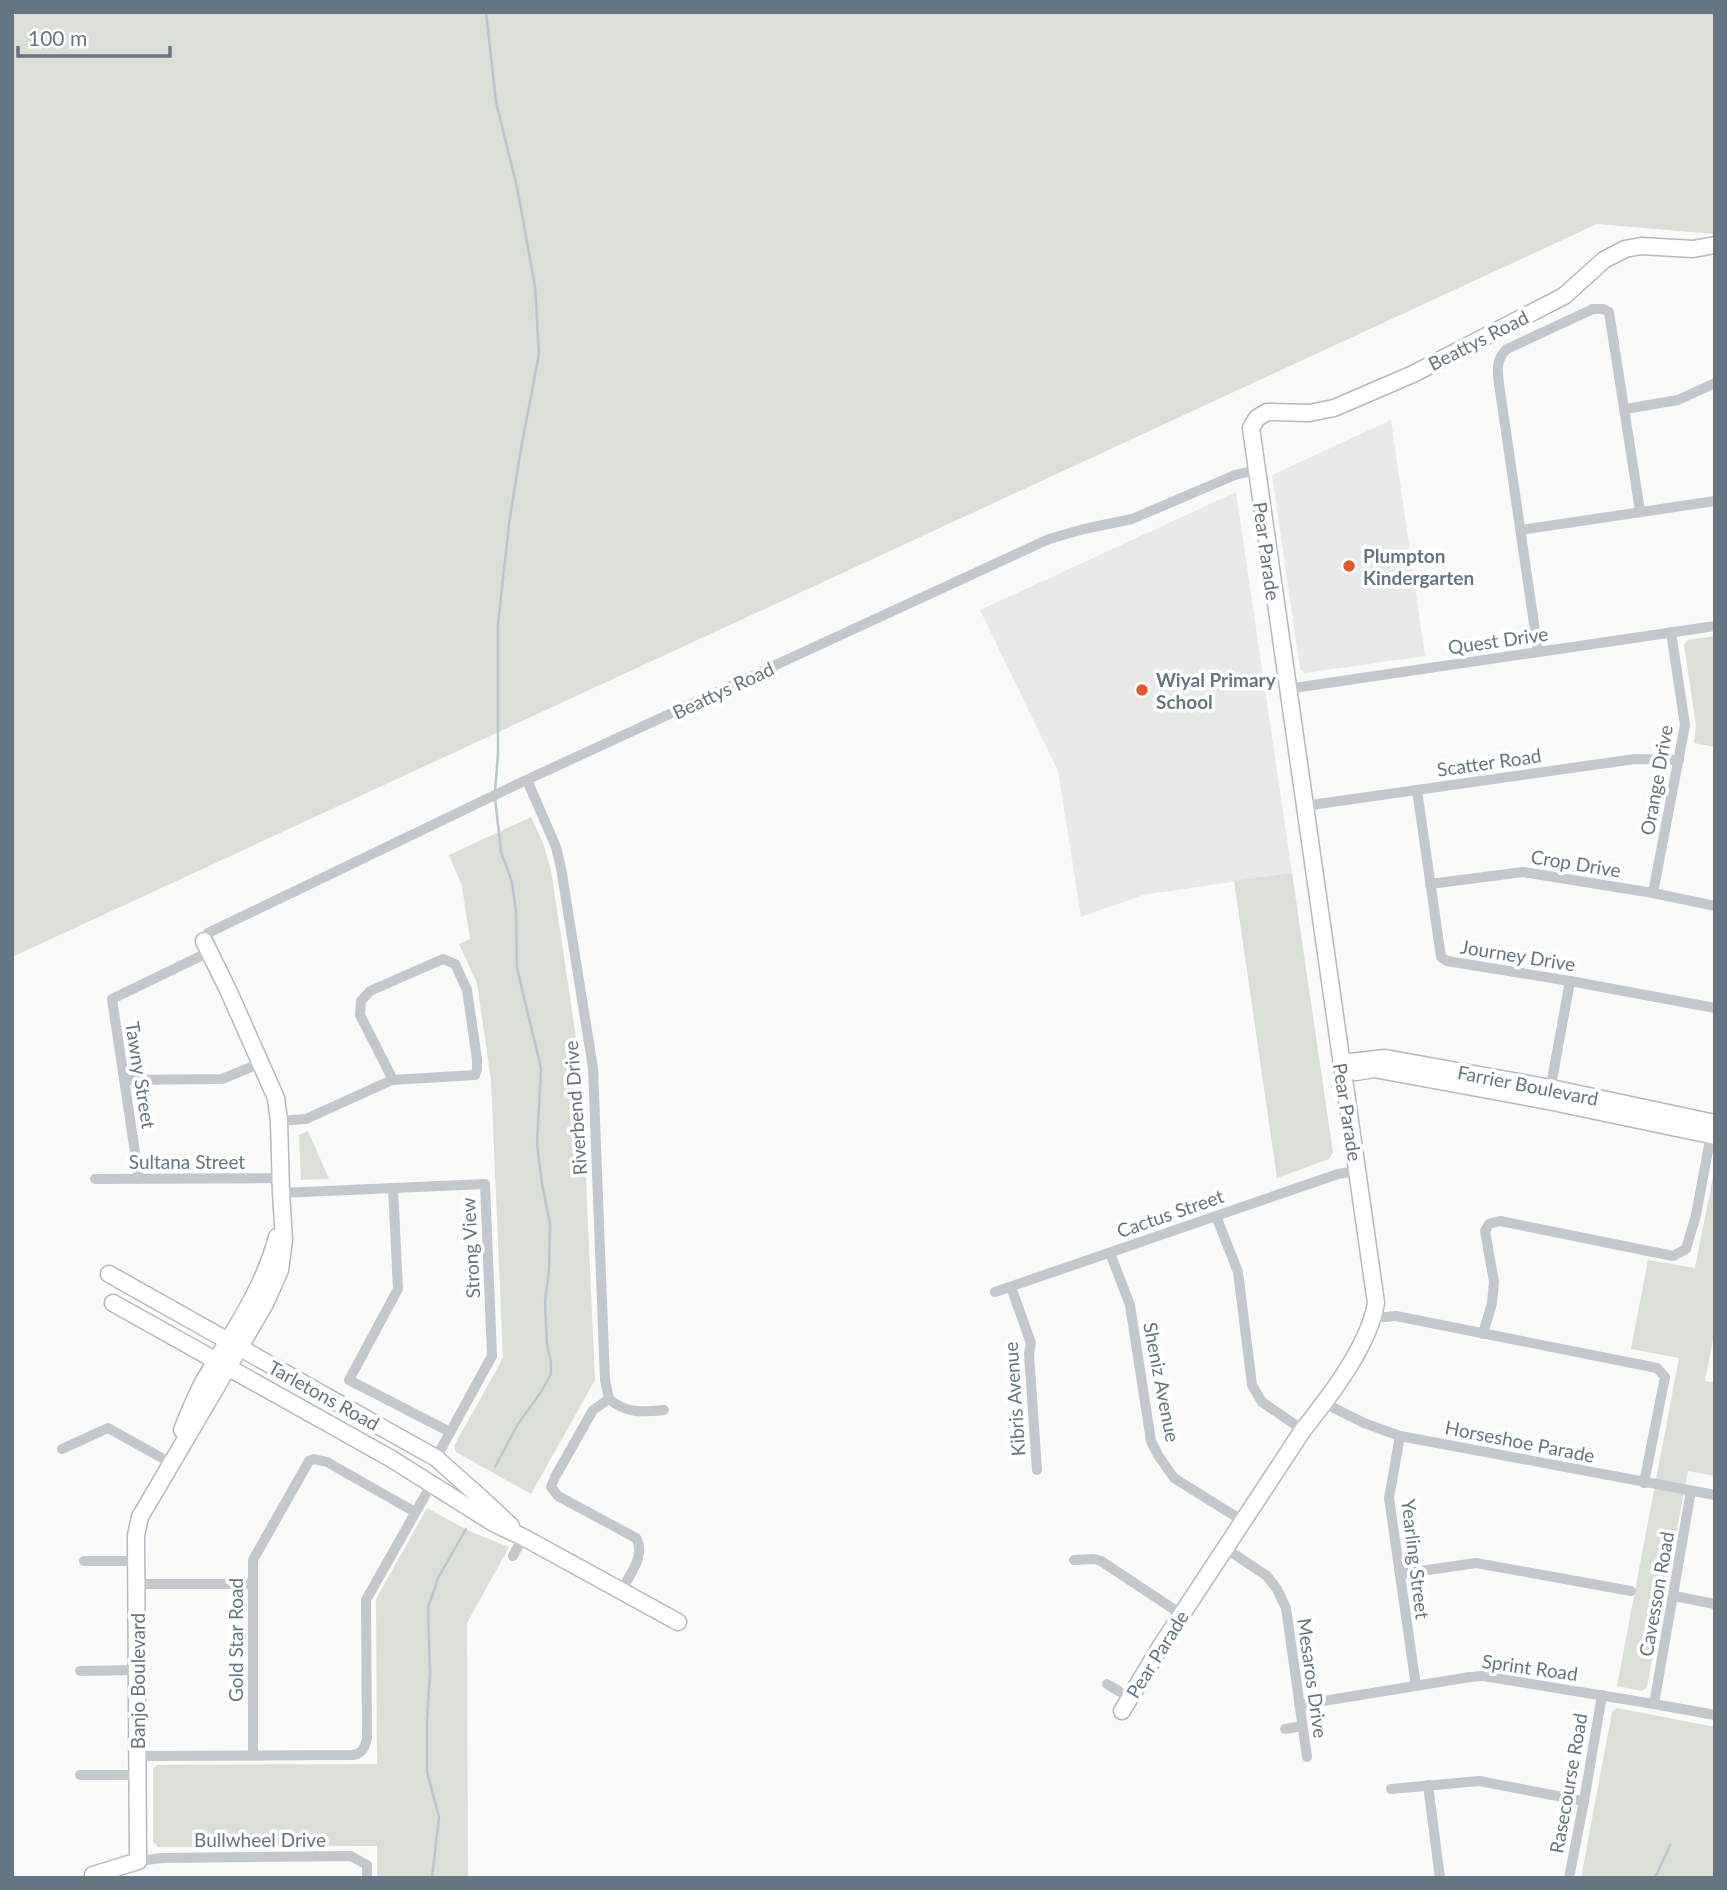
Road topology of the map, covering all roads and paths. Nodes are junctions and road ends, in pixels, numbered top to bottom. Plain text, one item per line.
1 (1715, 245) edge
2 (1715, 383) edge
3 (1625, 408) junction
4 (1252, 443) joint
5 (1256, 470) junction
6 (1715, 501) edge
7 (1640, 511) junction
8 (1521, 530) junction
9 (1715, 626) edge
10 (1671, 632) junction
11 (1538, 651) junction
12 (1287, 689) junction
13 (1679, 760) junction
14 (527, 780) junction
15 (1417, 790) junction
16 (1304, 806) junction
17 (1430, 884) junction
18 (1653, 893) junction
19 (1715, 906) edge
20 (206, 946) junction
21 (1570, 981) junction
22 (1715, 1008) edge
23 (261, 1063) junction
24 (1342, 1069) junction
25 (124, 1080) junction
26 (392, 1080) junction
27 (1550, 1095) junction
28 (279, 1121) junction
29 (1714, 1129) edge
30 (1357, 1171) junction
31 (94, 1179) dead end
32 (139, 1179) junction
33 (281, 1186) junction
34 (393, 1188) junction
35 (1216, 1216) junction
36 (1110, 1253) junction
37 (109, 1274) dead end
38 (1011, 1287) junction
39 (995, 1292) dead end
40 (113, 1303) dead end
41 (1373, 1318) junction
42 (1483, 1334) junction
43 (227, 1354) junction
44 (609, 1399) junction
45 (1324, 1403) junction
46 (664, 1410) dead end
47 (1303, 1430) junction
48 (450, 1432) junction
49 (1400, 1436) junction
50 (62, 1449) dead end
51 (436, 1458) junction
52 (170, 1463) junction
53 (1037, 1470) dead end
54 (1644, 1483) junction
55 (431, 1485) junction
56 (1691, 1491) junction
57 (1715, 1495) edge
58 (415, 1512) junction
59 (1243, 1521) junction
60 (523, 1538) junction
61 (1225, 1548) junction
62 (513, 1556) dead end
63 (1074, 1560) dead end
64 (84, 1561) dead end
65 (137, 1561) junction
66 (1400, 1574) junction
67 (137, 1584) junction
68 (252, 1584) junction
69 (621, 1591) junction
70 (1631, 1591) dead end
71 (1674, 1596) junction
72 (1715, 1604) edge
73 (1181, 1614) junction
74 (678, 1622) dead end
75 (137, 1670) junction
76 (80, 1671) dead end
77 (1107, 1684) dead end
78 (1416, 1686) junction
79 (1602, 1695) junction
80 (1126, 1704) joint
81 (1654, 1704) junction
82 (1299, 1705) junction
83 (1715, 1715) edge
84 (1302, 1726) junction
85 (1285, 1729) dead end
86 (253, 1755) junction
87 (138, 1756) junction
88 (1307, 1756) dead end
89 (137, 1774) junction
90 (80, 1775) dead end
91 (1428, 1785) junction
92 (1391, 1789) dead end
93 (1584, 1801) junction
94 (138, 1861) junction
95 (93, 1875) dead end
96 (367, 1878) edge
97 (1440, 1878) edge
98 (1569, 1878) edge

1 - 4 street, Beattys Road
2 - 3 street
3 - 7 street
3 - 8 street
4 - 5 street, Pear Parade
5 - 12 street, Pear Parade
5 - 14 street, Beattys Road
6 - 7 street
7 - 8 street
8 - 11 street
9 - 10 street, Quest Drive
10 - 11 street, Quest Drive
10 - 13 street, Orange Drive
11 - 12 street, Quest Drive
12 - 16 street, Pear Parade
13 - 15 street, Scatter Road
13 - 18 street, Orange Drive
14 - 20 street, Beattys Road
14 - 44 street, Riverbend Drive
15 - 16 street, Scatter Road
15 - 17 street, Journey Drive
16 - 24 street, Pear Parade
17 - 18 street, Crop Drive
17 - 21 street, Journey Drive
18 - 19 street, Crop Drive
20 - 23 street, Banjo Boulevard
20 - 25 street, Tawny Street
21 - 22 street, Journey Drive
21 - 27 street
23 - 25 street
23 - 28 street, Banjo Boulevard
24 - 27 street, Farrier Boulevard
24 - 30 street, Pear Parade
25 - 32 street, Tawny Street
26 - 26 street
26 - 28 street
27 - 29 street, Farrier Boulevard
28 - 33 street, Banjo Boulevard
29 - 42 street
30 - 35 street, Cactus Street
30 - 41 street, Pear Parade
31 - 32 street, Sultana Street
32 - 33 street, Sultana Street
33 - 34 street, Strong View
33 - 43 street, Banjo Boulevard
34 - 48 street
34 - 48 street, Strong View
35 - 36 street, Cactus Street
35 - 47 street
36 - 38 street, Cactus Street
36 - 59 street, Sheniz Avenue
37 - 43 street, Tarletons Road
38 - 39 street, Cactus Street
38 - 53 street, Kibris Avenue
40 - 43 street, Tarletons Road
41 - 42 street
41 - 45 street, Pear Parade
42 - 54 street
43 - 51 street, Tarletons Road
43 - 52 street, Banjo Boulevard
43 - 55 street, Tarletons Road
44 - 46 street
44 - 69 street
45 - 47 street, Pear Parade
45 - 49 street, Horseshoe Parade
47 - 59 street, Pear Parade
48 - 51 street, Strong View
49 - 54 street, Horseshoe Parade
49 - 66 street, Yearling Street
50 - 52 street
51 - 60 street, Tarletons Road
52 - 65 street, Banjo Boulevard
54 - 56 street, Horseshoe Parade
55 - 58 street
55 - 60 street, Tarletons Road
56 - 57 street, Horseshoe Parade
56 - 71 street, Cavesson Road
58 - 68 street, Gold Star Road
58 - 86 street
59 - 61 street, Pear Parade
60 - 62 street
60 - 69 street, Tarletons Road
61 - 73 street, Pear Parade
61 - 82 street, Mesaros Drive
63 - 73 street
64 - 65 street
65 - 67 street, Banjo Boulevard
66 - 70 street
66 - 78 street, Yearling Street
67 - 68 street
67 - 75 street, Banjo Boulevard
68 - 86 street, Gold Star Road
69 - 74 street, Tarletons Road
71 - 72 street
71 - 81 street, Cavesson Road
73 - 80 street, Pear Parade
75 - 76 street
75 - 87 street, Banjo Boulevard
77 - 80 street
78 - 79 street, Sprint Road
78 - 82 street, Sprint Road
79 - 81 street, Sprint Road
79 - 93 street, Rasecourse Road
81 - 83 street, Sprint Road
82 - 84 street, Mesaros Drive
84 - 85 street
84 - 88 street, Mesaros Drive
86 - 87 street
87 - 89 street, Banjo Boulevard
89 - 90 street
89 - 94 street, Banjo Boulevard
91 - 92 street
91 - 93 street
91 - 97 street
93 - 98 street, Rasecourse Road
94 - 95 street
94 - 96 street, Bullwheel Drive

